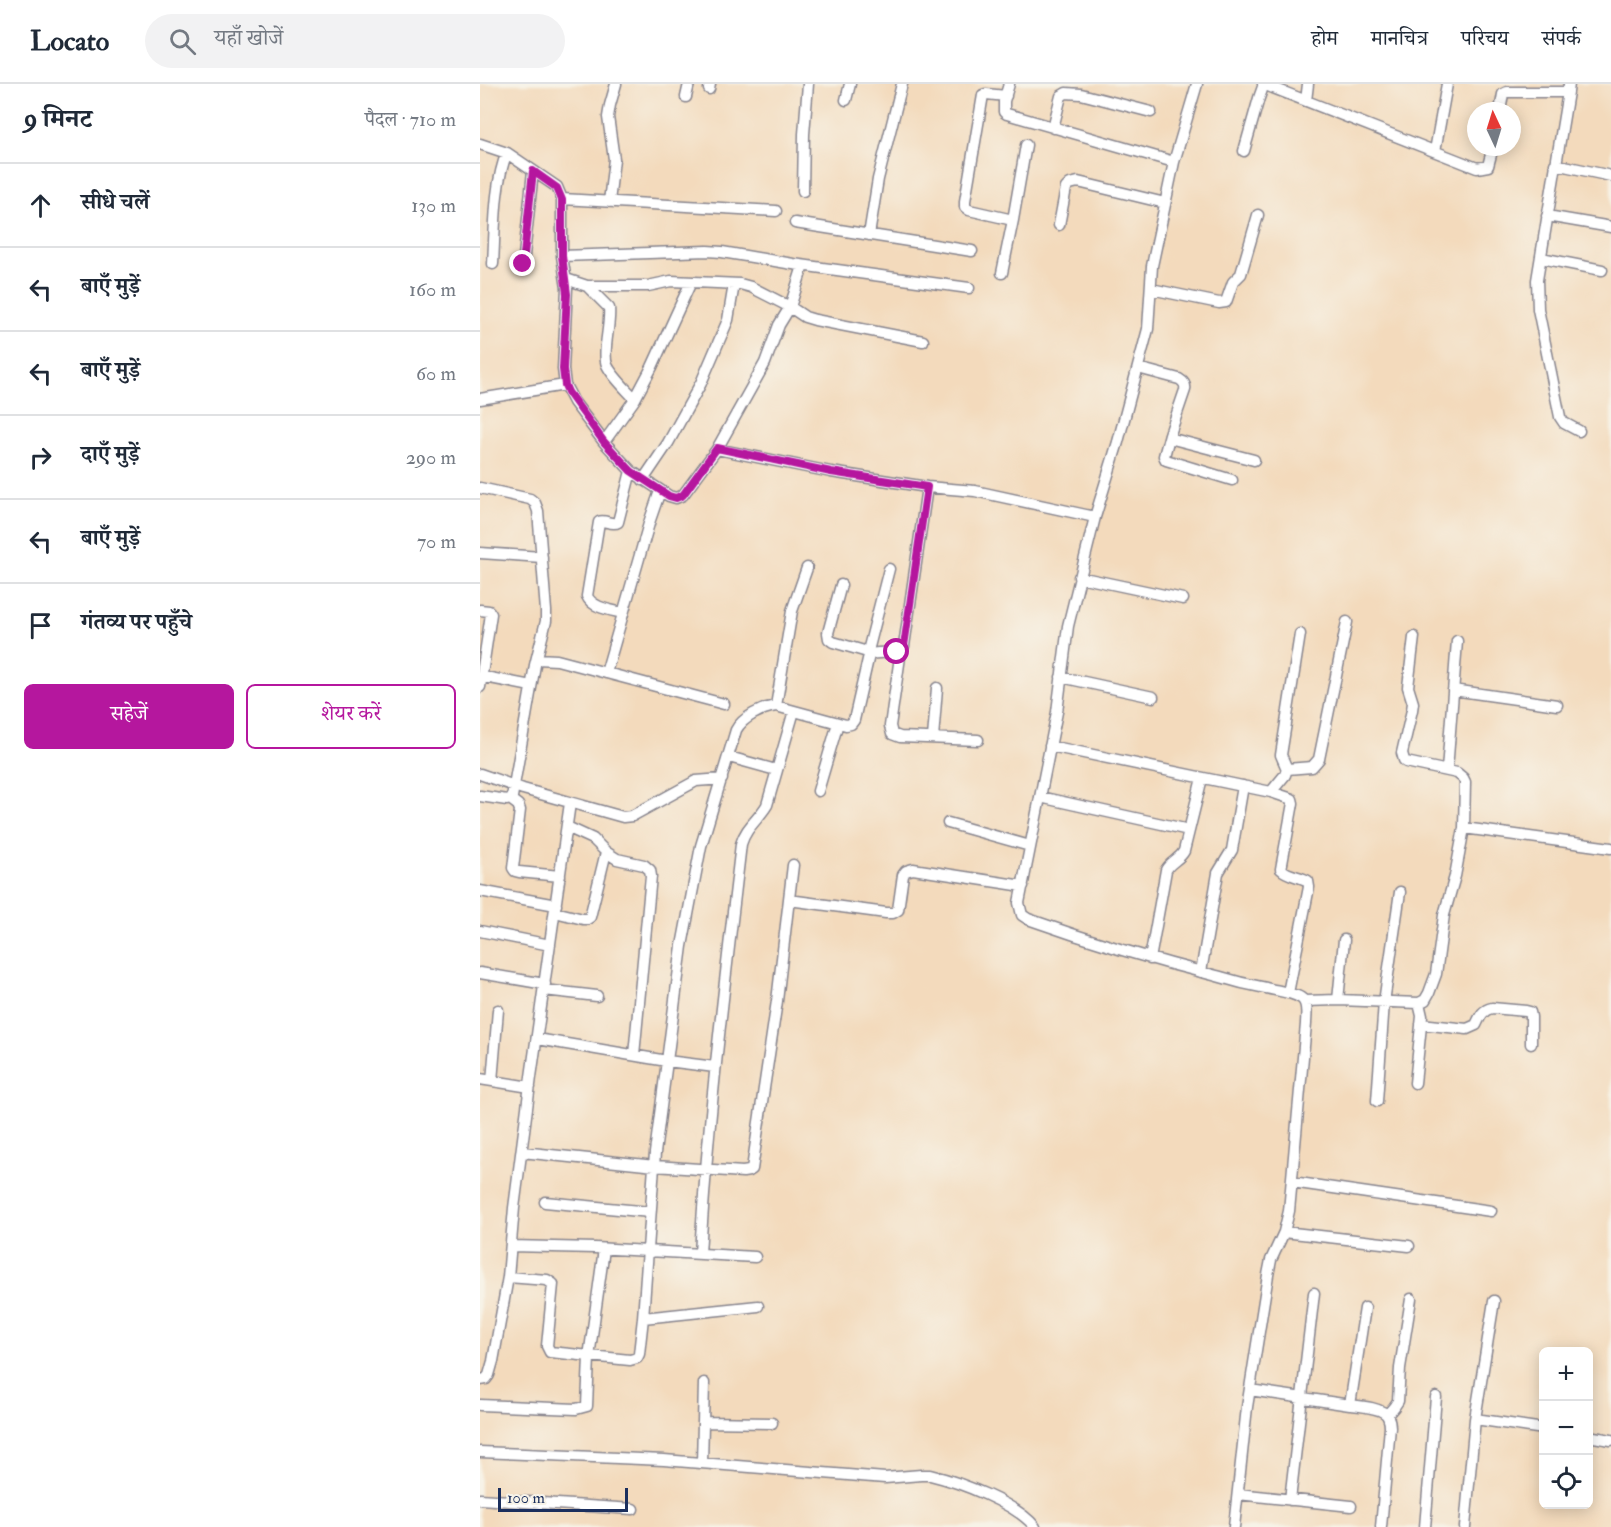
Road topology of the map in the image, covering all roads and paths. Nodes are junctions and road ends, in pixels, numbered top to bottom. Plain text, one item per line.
1 (616, 84) edge
2 (689, 84) edge
3 (808, 84) edge
4 (850, 84) edge
5 (902, 84) edge
6 (1009, 84) edge
7 (1197, 84) edge
8 (1264, 84) edge
9 (1308, 84) edge
10 (1447, 84) edge
11 (1568, 88) edge
12 (1006, 96) junction
13 (686, 97) dead end
14 (846, 100) dead end
15 (1306, 101) junction
16 (1502, 102) edge
17 (1151, 112) dead end
18 (1053, 128) junction
19 (480, 144) edge
20 (1026, 145) dead end
21 (1244, 151) dead end
22 (1435, 151) junction
23 (507, 153) junction
24 (1491, 156) edge
25 (1174, 162) junction
26 (1555, 164) junction
27 (533, 171) junction
28 (1611, 176) edge
29 (803, 191) dead end
30 (562, 200) junction
31 (609, 202) junction
32 (1164, 203) junction
33 (776, 211) dead end
34 (1258, 214) dead end
35 (1547, 216) junction
36 (1013, 220) junction
37 (795, 223) dead end
38 (1059, 225) dead end
39 (1611, 227) edge
40 (869, 235) junction
41 (972, 251) dead end
42 (562, 256) junction
43 (1541, 258) junction
44 (493, 264) dead end
45 (523, 264) dead end
46 (803, 266) junction
47 (1602, 270) dead end
48 (1002, 273) dead end
49 (566, 279) junction
50 (691, 282) junction
51 (734, 284) junction
52 (587, 286) junction
53 (969, 288) dead end
54 (1151, 289) junction
55 (790, 307) junction
56 (923, 341) dead end
57 (1138, 368) junction
58 (565, 385) junction
59 (480, 399) edge
60 (635, 399) junction
61 (1579, 431) dead end
62 (1169, 438) junction
63 (604, 442) junction
64 (717, 448) junction
65 (1254, 460) dead end
66 (631, 471) junction
67 (643, 480) junction
68 (1232, 480) dead end
69 (927, 487) junction
70 (480, 488) edge
71 (660, 491) junction
72 (1095, 517) junction
73 (480, 552) edge
74 (542, 557) junction
75 (807, 568) dead end
76 (889, 569) dead end
77 (1079, 577) junction
78 (841, 585) dead end
79 (1183, 599) dead end
80 (480, 610) edge
81 (623, 613) junction
82 (1347, 622) dead end
83 (1300, 634) dead end
84 (1414, 637) dead end
85 (1457, 641) dead end
86 (901, 650) junction
87 (869, 652) junction
88 (537, 659) junction
89 (606, 673) junction
90 (1061, 677) junction
91 (481, 680) edge
92 (531, 686) junction
93 (937, 688) dead end
94 (1453, 690) junction
95 (1153, 697) dead end
96 (724, 704) dead end
97 (1557, 705) dead end
98 (776, 706) junction
99 (794, 711) junction
100 (838, 723) junction
101 (933, 738) junction
102 (978, 740) dead end
103 (1050, 746) junction
104 (729, 757) junction
105 (1287, 769) junction
106 (776, 770) junction
107 (1447, 770) junction
108 (480, 774) edge
109 (1202, 778) junction
110 (722, 779) junction
111 (514, 786) junction
112 (1243, 786) junction
113 (818, 791) dead end
114 (1271, 792) junction
115 (480, 796) edge
116 (1040, 797) junction
117 (510, 799) junction
118 (570, 803) junction
119 (948, 823) dead end
120 (567, 827) junction
121 (1464, 828) junction
122 (1190, 830) junction
123 (1030, 846) junction
124 (1611, 848) edge
125 (606, 852) junction
126 (793, 865) dead end
127 (560, 876) junction
128 (1023, 886) junction
129 (480, 891) edge
130 (1400, 892) dead end
131 (789, 900) junction
132 (555, 909) junction
133 (480, 931) edge
134 (1344, 940) dead end
135 (550, 945) junction
136 (1150, 959) junction
137 (1202, 972) junction
138 (480, 974) edge
139 (544, 987) junction
140 (1288, 993) junction
141 (597, 996) dead end
142 (1338, 1000) junction
143 (1305, 1001) junction
144 (1384, 1002) junction
145 (1419, 1003) junction
146 (498, 1010) dead end
147 (1421, 1023) junction
148 (537, 1039) junction
149 (1531, 1044) dead end
150 (634, 1055) junction
151 (667, 1061) junction
152 (715, 1067) junction
153 (486, 1080) edge
154 (1415, 1083) dead end
155 (530, 1087) junction
156 (1377, 1101) dead end
157 (522, 1152) junction
158 (655, 1166) junction
159 (706, 1170) junction
160 (1292, 1182) junction
161 (545, 1202) dead end
162 (1491, 1211) dead end
163 (650, 1212) junction
164 (1284, 1232) junction
165 (511, 1246) junction
166 (1409, 1246) dead end
167 (604, 1249) junction
168 (647, 1251) junction
169 (700, 1254) junction
170 (755, 1257) dead end
171 (508, 1277) junction
172 (1314, 1293) dead end
173 (1411, 1299) dead end
174 (1494, 1301) dead end
175 (758, 1306) dead end
176 (1365, 1308) dead end
177 (643, 1318) junction
178 (589, 1357) junction
179 (480, 1380) edge
180 (704, 1383) dead end
181 (1250, 1390) junction
182 (1436, 1397) dead end
183 (1302, 1398) junction
184 (480, 1405) edge
185 (1350, 1405) junction
186 (1387, 1415) junction
187 (1475, 1419) junction
188 (703, 1422) junction
189 (772, 1423) dead end
190 (1539, 1429) edge
191 (1593, 1437) edge
192 (1611, 1440) edge
193 (480, 1452) edge
194 (702, 1463) junction
195 (1238, 1494) junction
196 (480, 1499) edge
197 (1290, 1500) junction
198 (1351, 1506) dead end
199 (633, 1509) dead end
200 (1035, 1527) edge
201 (1234, 1527) edge
202 (1381, 1527) edge
203 (1425, 1527) edge
204 (1465, 1527) edge

1 - 31 street
2 - 13 street
3 - 29 street
4 - 14 street
5 - 40 street
6 - 12 street
7 - 25 street
8 - 15 street
8 - 21 street
9 - 15 street
10 - 22 street
11 - 16 street
11 - 26 street
12 - 18 street
12 - 36 street
15 - 22 street
17 - 18 street
18 - 25 street
19 - 23 street
20 - 36 street
22 - 24 street
23 - 27 street
23 - 44 street
25 - 32 street
26 - 28 street
26 - 35 street
27 - 30 street
27 - 45 street
30 - 31 street
30 - 42 street
31 - 33 street
32 - 38 street
32 - 54 street
34 - 54 street
35 - 39 street
35 - 43 street
36 - 48 street
37 - 40 street
40 - 41 street
42 - 46 street
42 - 49 street
43 - 47 street
43 - 61 street
46 - 53 street
46 - 55 street
49 - 52 street
49 - 58 street
50 - 51 street
50 - 52 street
50 - 60 street
51 - 55 street
51 - 67 street
52 - 60 street
54 - 57 street
55 - 56 street
55 - 64 street
57 - 62 street
57 - 72 street
58 - 59 street
58 - 63 street
60 - 63 street
62 - 65 street
62 - 68 street
63 - 66 street
64 - 69 street
64 - 71 street
66 - 67 street
66 - 81 street
67 - 71 street
69 - 72 street
69 - 86 street
70 - 74 street
71 - 81 street
72 - 77 street
73 - 74 street
74 - 88 street
75 - 98 street
76 - 87 street
77 - 79 street
77 - 90 street
78 - 87 street
80 - 91 street
81 - 89 street
82 - 105 street
83 - 105 street
84 - 107 street
85 - 94 street
86 - 87 street
86 - 101 street
87 - 100 street
88 - 89 street
88 - 92 street
89 - 96 street
90 - 95 street
90 - 103 street
91 - 92 street
92 - 111 street
93 - 101 street
94 - 97 street
94 - 107 street
98 - 99 street
98 - 104 street
99 - 100 street
99 - 106 street
100 - 113 street
101 - 102 street
103 - 109 street
103 - 116 street
104 - 106 street
104 - 110 street
105 - 114 street
106 - 152 street
107 - 121 street
108 - 111 street
109 - 112 street
109 - 122 street
110 - 118 street
110 - 151 street
111 - 117 street
111 - 118 street
112 - 114 street
112 - 137 street
114 - 140 street
115 - 117 street
116 - 122 street
116 - 123 street
117 - 127 street
118 - 120 street
119 - 123 street
120 - 125 street
120 - 127 street
121 - 124 street
121 - 145 street
122 - 136 street
123 - 128 street
125 - 132 street
125 - 150 street
126 - 131 street
127 - 132 street
128 - 131 street
128 - 136 street
129 - 132 street
130 - 144 street
131 - 159 street
132 - 135 street
133 - 135 street
134 - 142 street
135 - 139 street
136 - 137 street
137 - 140 street
138 - 139 street
139 - 141 street
139 - 148 street
140 - 143 street
142 - 143 street
142 - 144 street
143 - 160 street
144 - 145 street
144 - 156 street
145 - 147 street
146 - 153 street
147 - 149 street
147 - 154 street
148 - 150 street
148 - 155 street
150 - 151 street
151 - 152 street
151 - 158 street
152 - 159 street
153 - 155 street
155 - 157 street
157 - 158 street
157 - 165 street
158 - 159 street
158 - 163 street
159 - 169 street
160 - 162 street
160 - 164 street
161 - 163 street
163 - 168 street
164 - 166 street
164 - 181 street
165 - 167 street
165 - 171 street
167 - 168 street
167 - 178 street
168 - 169 street
168 - 177 street
169 - 170 street
171 - 178 street
171 - 179 street
172 - 183 street
173 - 186 street
174 - 187 street
175 - 177 street
176 - 185 street
177 - 178 street
178 - 184 street
180 - 188 street
181 - 183 street
181 - 195 street
182 - 203 street
183 - 185 street
183 - 197 street
185 - 186 street
186 - 202 street
187 - 190 street
187 - 204 street
188 - 189 street
188 - 194 street
191 - 192 street
193 - 194 street
194 - 200 street
195 - 197 street
195 - 201 street
196 - 199 street
197 - 198 street

